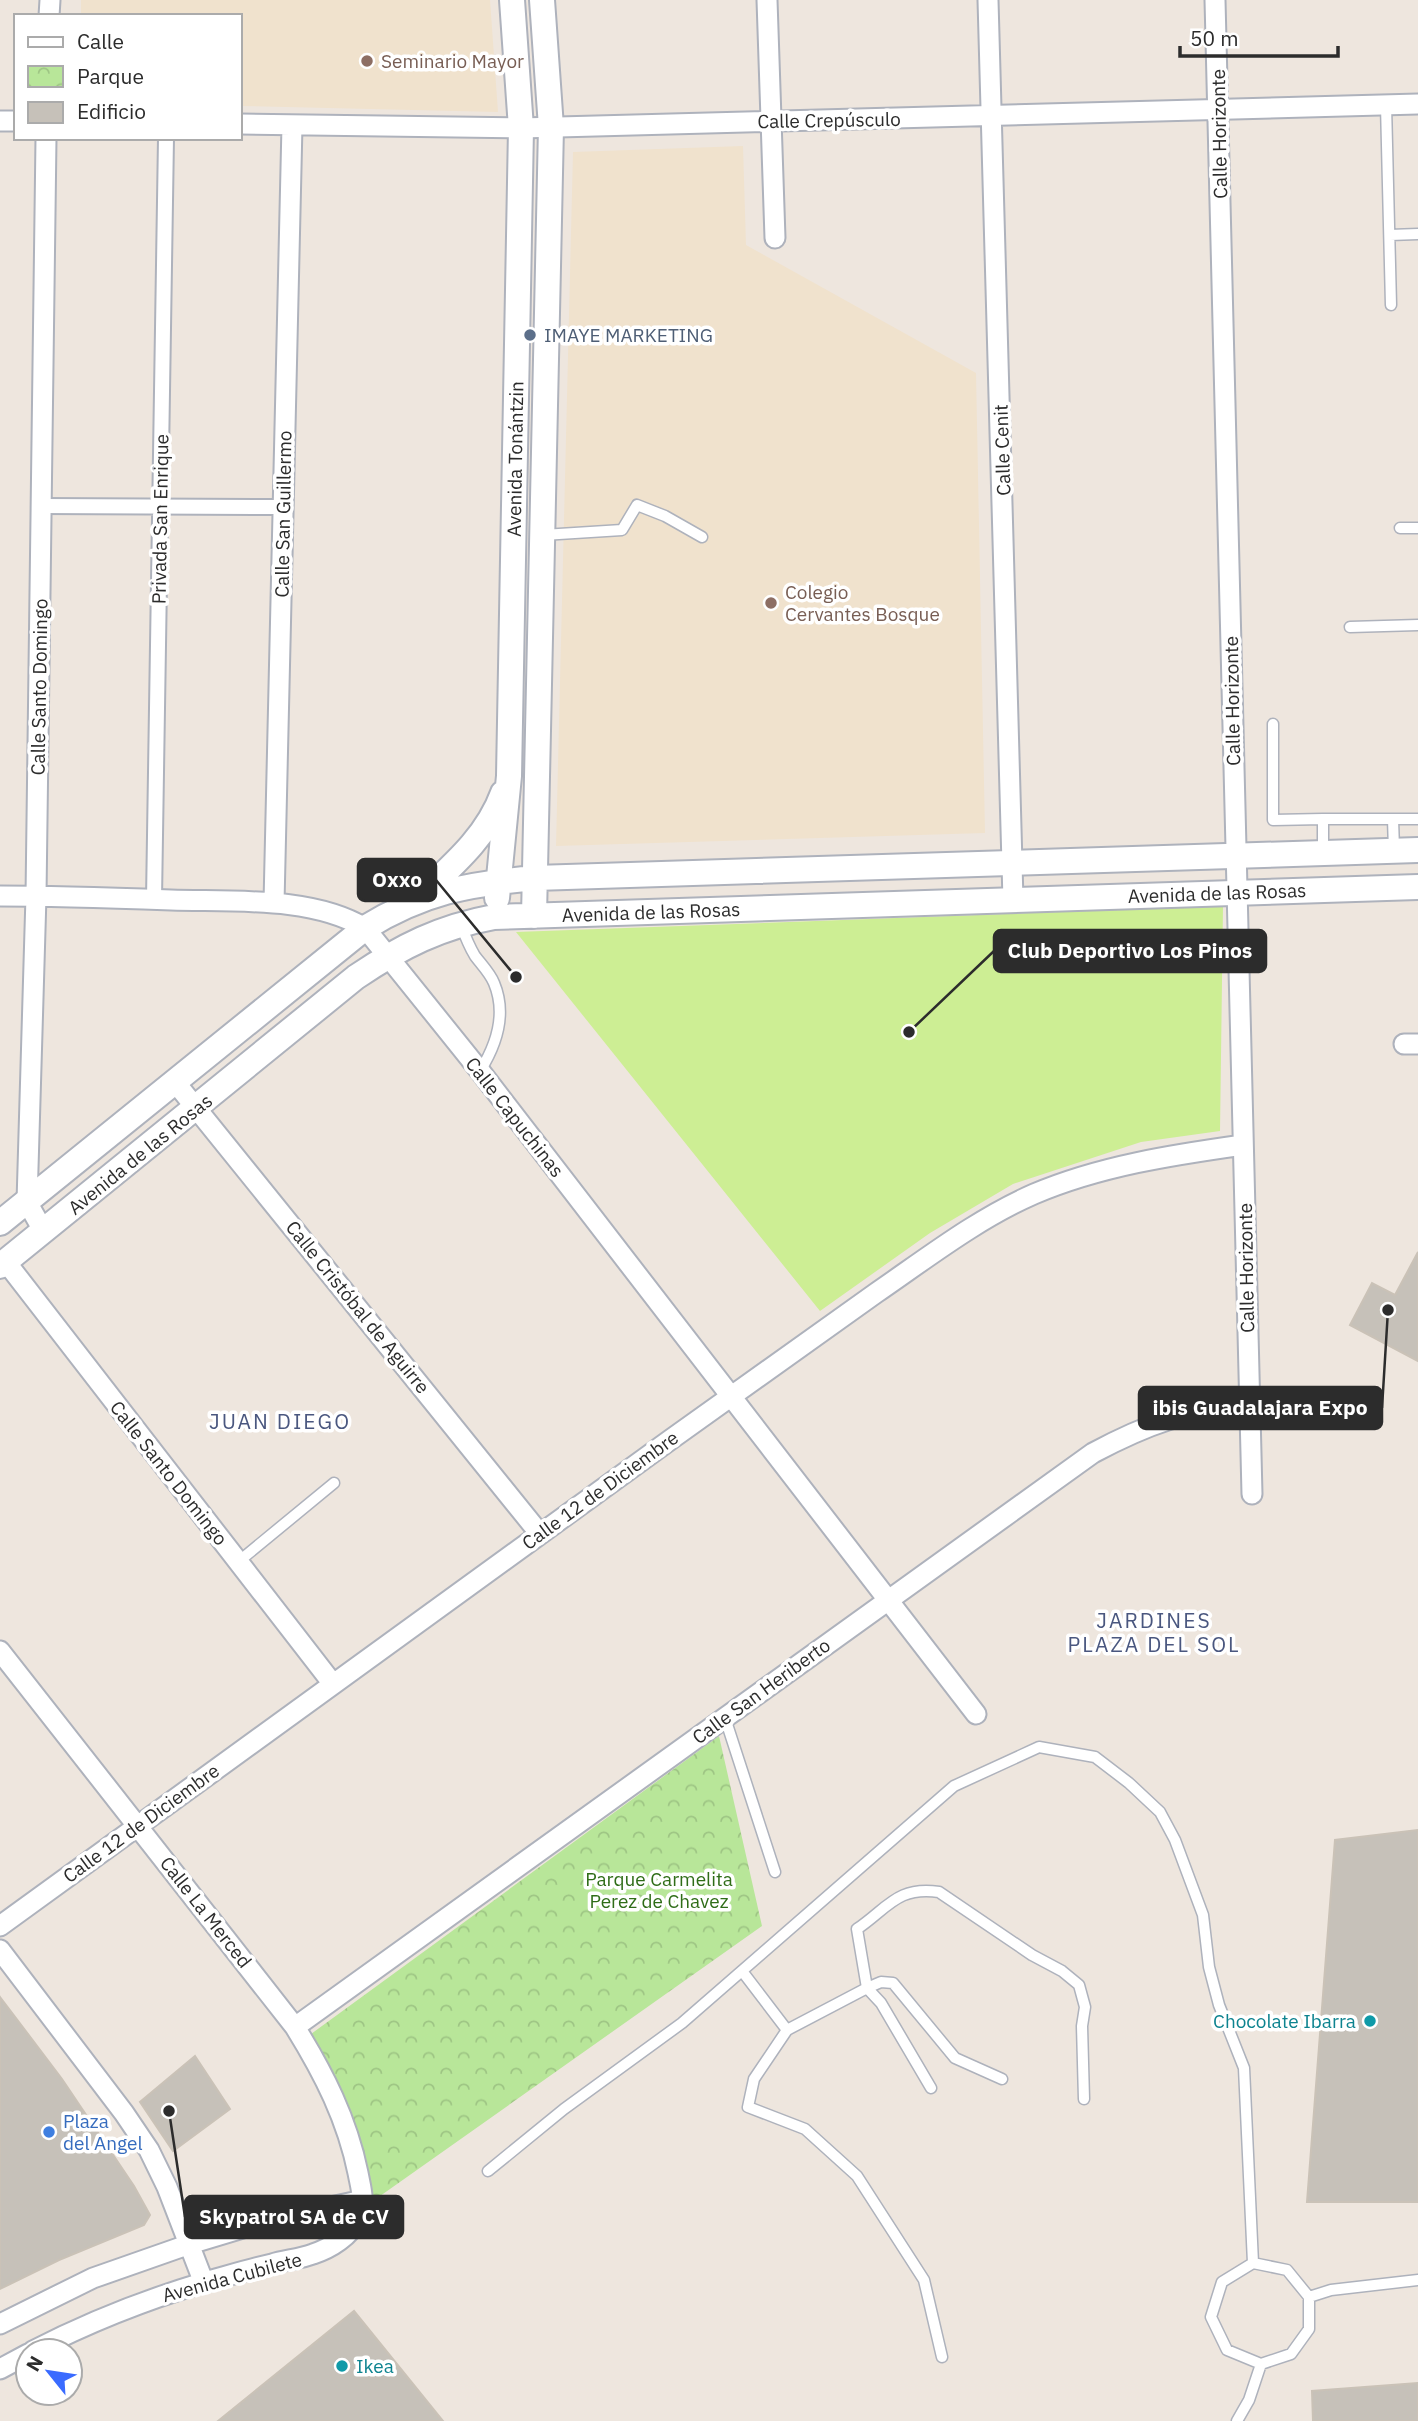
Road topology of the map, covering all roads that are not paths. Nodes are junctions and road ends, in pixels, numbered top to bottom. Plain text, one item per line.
1 (512, 0) edge
2 (542, 0) edge
3 (767, 0) edge
4 (988, 0) edge
5 (1215, 0) edge
6 (1418, 104) edge
7 (1386, 105) junction
8 (1218, 109) junction
9 (993, 116) junction
10 (770, 121) junction
11 (242, 124) edge
12 (292, 125) junction
13 (551, 127) junction
14 (522, 128) junction
15 (46, 140) edge
16 (166, 140) edge
17 (1390, 234) junction
18 (1418, 234) edge
19 (775, 238) dead end
20 (1391, 305) dead end
21 (41, 506) junction
22 (160, 507) junction
23 (283, 507) junction
24 (1400, 528) dead end
25 (1418, 528) edge
26 (543, 535) junction
27 (702, 537) dead end
28 (1418, 625) edge
29 (1350, 627) dead end
30 (1273, 724) dead end
31 (509, 776) junction
32 (1323, 819) junction
33 (1393, 819) junction
34 (1418, 819) edge
35 (1406, 850) edge
36 (1323, 852) junction
37 (1236, 855) junction
38 (1014, 861) junction
39 (535, 878) junction
40 (500, 881) junction
41 (1418, 887) edge
42 (1237, 892) junction
43 (0, 895) edge
44 (36, 896) junction
45 (154, 899) junction
46 (415, 900) junction
47 (1013, 900) junction
48 (274, 903) junction
49 (534, 916) junction
50 (494, 917) junction
51 (461, 923) junction
52 (365, 928) junction
53 (387, 956) junction
54 (480, 1072) junction
55 (175, 1082) junction
56 (198, 1107) junction
57 (1243, 1144) junction
58 (27, 1202) junction
59 (0, 1223) edge
60 (44, 1232) junction
61 (3, 1264) edge
62 (732, 1395) junction
63 (1250, 1402) junction
64 (334, 1483) dead end
65 (1252, 1494) dead end
66 (540, 1534) junction
67 (238, 1562) junction
68 (889, 1599) junction
69 (0, 1651) edge
70 (333, 1685) junction
71 (976, 1714) dead end
72 (724, 1717) junction
73 (138, 1825) junction
74 (775, 1872) dead end
75 (0, 1926) edge
76 (0, 1950) edge
77 (742, 1971) junction
78 (867, 1988) junction
79 (295, 2027) junction
80 (787, 2030) junction
81 (1002, 2079) dead end
82 (931, 2088) dead end
83 (1084, 2099) dead end
84 (488, 2171) dead end
85 (363, 2200) junction
86 (190, 2244) junction
87 (1254, 2263) junction
88 (1418, 2280) edge
89 (204, 2283) junction
90 (1309, 2297) junction
91 (0, 2324) edge
92 (61, 2337) edge
93 (942, 2357) dead end
94 (1261, 2364) junction
95 (1237, 2421) edge

1 - 14 street, Avenida Tonántzin
2 - 13 street, Avenida Tonántzin
3 - 10 street
4 - 9 street, Calle Cenit
5 - 8 street, Calle Horizonte
6 - 7 street, Calle Crepúsculo
7 - 8 street, Calle Crepúsculo
7 - 17 lane
8 - 9 street, Calle Crepúsculo
8 - 37 street, Calle Horizonte
9 - 10 street, Calle Crepúsculo
9 - 38 street, Calle Cenit
10 - 13 street, Calle Crepúsculo
10 - 19 street
11 - 12 street, Calle Crepúsculo
12 - 14 street, Calle Crepúsculo
12 - 23 street, Calle San Guillermo
13 - 14 street, Calle Crepúsculo
13 - 26 street, Avenida Tonántzin
14 - 31 street, Avenida Tonántzin
15 - 21 street, Calle Santo Domingo
16 - 22 street, Privada San Enrique
17 - 18 lane
17 - 20 lane
21 - 22 street
21 - 44 street, Calle Santo Domingo
22 - 23 street
22 - 45 street, Privada San Enrique
23 - 48 street, Calle San Guillermo
24 - 25 lane
26 - 27 lane
26 - 39 street, Avenida Tonántzin
28 - 29 lane
30 - 32 lane
31 - 40 street, Avenida Tonántzin
31 - 46 street
32 - 33 lane
32 - 36 lane
33 - 34 lane
33 - 35 lane
35 - 36 street, Avenida de las Rosas
36 - 37 street, Avenida de las Rosas
37 - 38 street, Avenida de las Rosas
37 - 42 street, Calle Horizonte
38 - 39 street, Avenida de las Rosas
38 - 47 street, Calle Cenit
39 - 40 street, Avenida de las Rosas
39 - 49 street, Avenida Tonántzin
40 - 46 street, Avenida de las Rosas
40 - 50 street, Avenida Tonántzin
41 - 42 street, Avenida de las Rosas
42 - 47 street, Avenida de las Rosas
42 - 57 street, Calle Horizonte
43 - 44 street, Calle Capuchinas
44 - 45 street, Calle Capuchinas
44 - 58 street, Calle Santo Domingo
45 - 48 street, Calle Capuchinas
46 - 52 street, Avenida de las Rosas
47 - 49 street, Avenida de las Rosas
48 - 52 street, Calle Capuchinas
49 - 50 street, Avenida de las Rosas
50 - 51 street, Avenida de las Rosas
51 - 53 street, Avenida de las Rosas
51 - 54 lane
52 - 53 street, Calle Capuchinas
52 - 55 street, Avenida de las Rosas
53 - 54 street, Calle Capuchinas
53 - 56 street, Avenida de las Rosas
54 - 62 street, Calle Capuchinas
55 - 56 street, Calle Cristóbal de Aguirre
55 - 58 street, Avenida de las Rosas
56 - 60 street, Avenida de las Rosas
56 - 66 street, Calle Cristóbal de Aguirre
57 - 62 street, Calle 12 de Diciembre
57 - 63 street, Calle Horizonte
58 - 59 street, Avenida de las Rosas
58 - 60 street
60 - 61 street, Avenida de las Rosas
61 - 67 street, Calle Santo Domingo
62 - 66 street, Calle 12 de Diciembre
62 - 68 street, Calle Capuchinas
63 - 65 street, Calle Horizonte
63 - 68 street, Calle San Heriberto
64 - 67 lane
66 - 70 street, Calle 12 de Diciembre
67 - 70 street, Calle Santo Domingo
68 - 71 street, Calle Capuchinas
68 - 72 street, Calle San Heriberto
69 - 73 street, Calle La Merced
70 - 73 street, Calle 12 de Diciembre
72 - 74 lane
72 - 79 street, Calle San Heriberto
73 - 75 street, Calle 12 de Diciembre
73 - 79 street, Calle La Merced
76 - 86 street
77 - 80 lane
77 - 84 lane
77 - 87 lane
78 - 80 lane
78 - 81 lane
78 - 82 lane
78 - 83 lane
79 - 85 street, Calle La Merced
80 - 93 lane
85 - 86 street, Avenida Cubilete
85 - 89 street, Avenida Cubilete
86 - 89 street
86 - 91 street, Avenida Cubilete
87 - 90 lane
87 - 94 lane
88 - 90 lane
89 - 92 street, Avenida Cubilete
90 - 94 lane
94 - 95 lane

